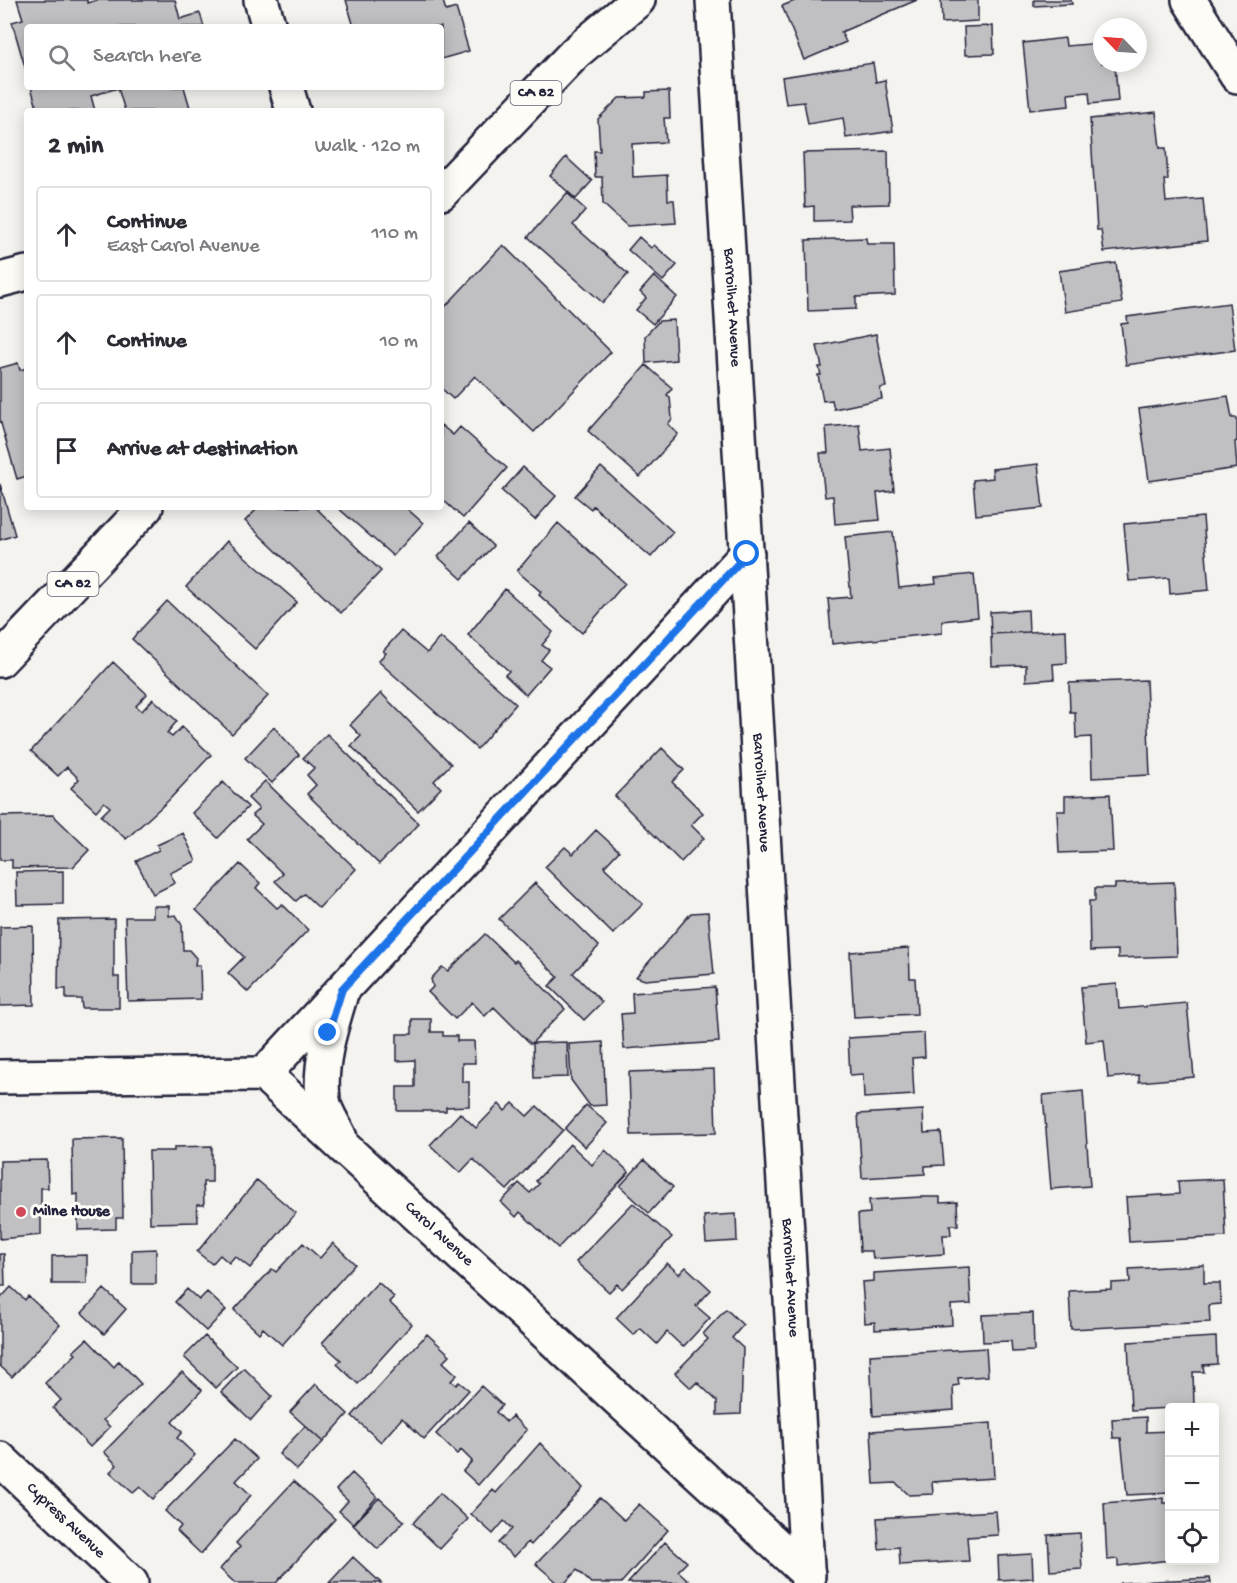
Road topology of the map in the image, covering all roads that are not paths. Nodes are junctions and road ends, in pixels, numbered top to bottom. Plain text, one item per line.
1 (261, 0) edge
2 (638, 0) edge
3 (713, 0) edge
4 (1189, 0) edge
5 (268, 24) edge
6 (1235, 69) edge
7 (287, 90) edge
8 (292, 108) edge
9 (444, 190) edge
10 (24, 274) edge
11 (0, 280) edge
12 (143, 510) edge
13 (747, 554) junction
14 (0, 660) edge
15 (342, 989) junction
16 (264, 1074) junction
17 (0, 1077) edge
18 (344, 1148) junction
19 (0, 1459) edge
20 (808, 1578) edge
21 (131, 1583) edge

1 - 5 street
2 - 9 street, CA 82
3 - 13 street, Barroilhet Avenue
4 - 6 street
7 - 8 street
10 - 11 street
12 - 14 street, CA 82
13 - 15 street
13 - 20 street, Barroilhet Avenue
15 - 16 street
15 - 18 street
16 - 17 street
16 - 18 street, Carol Avenue
18 - 20 street, Carol Avenue
19 - 21 street, Cypress Avenue

